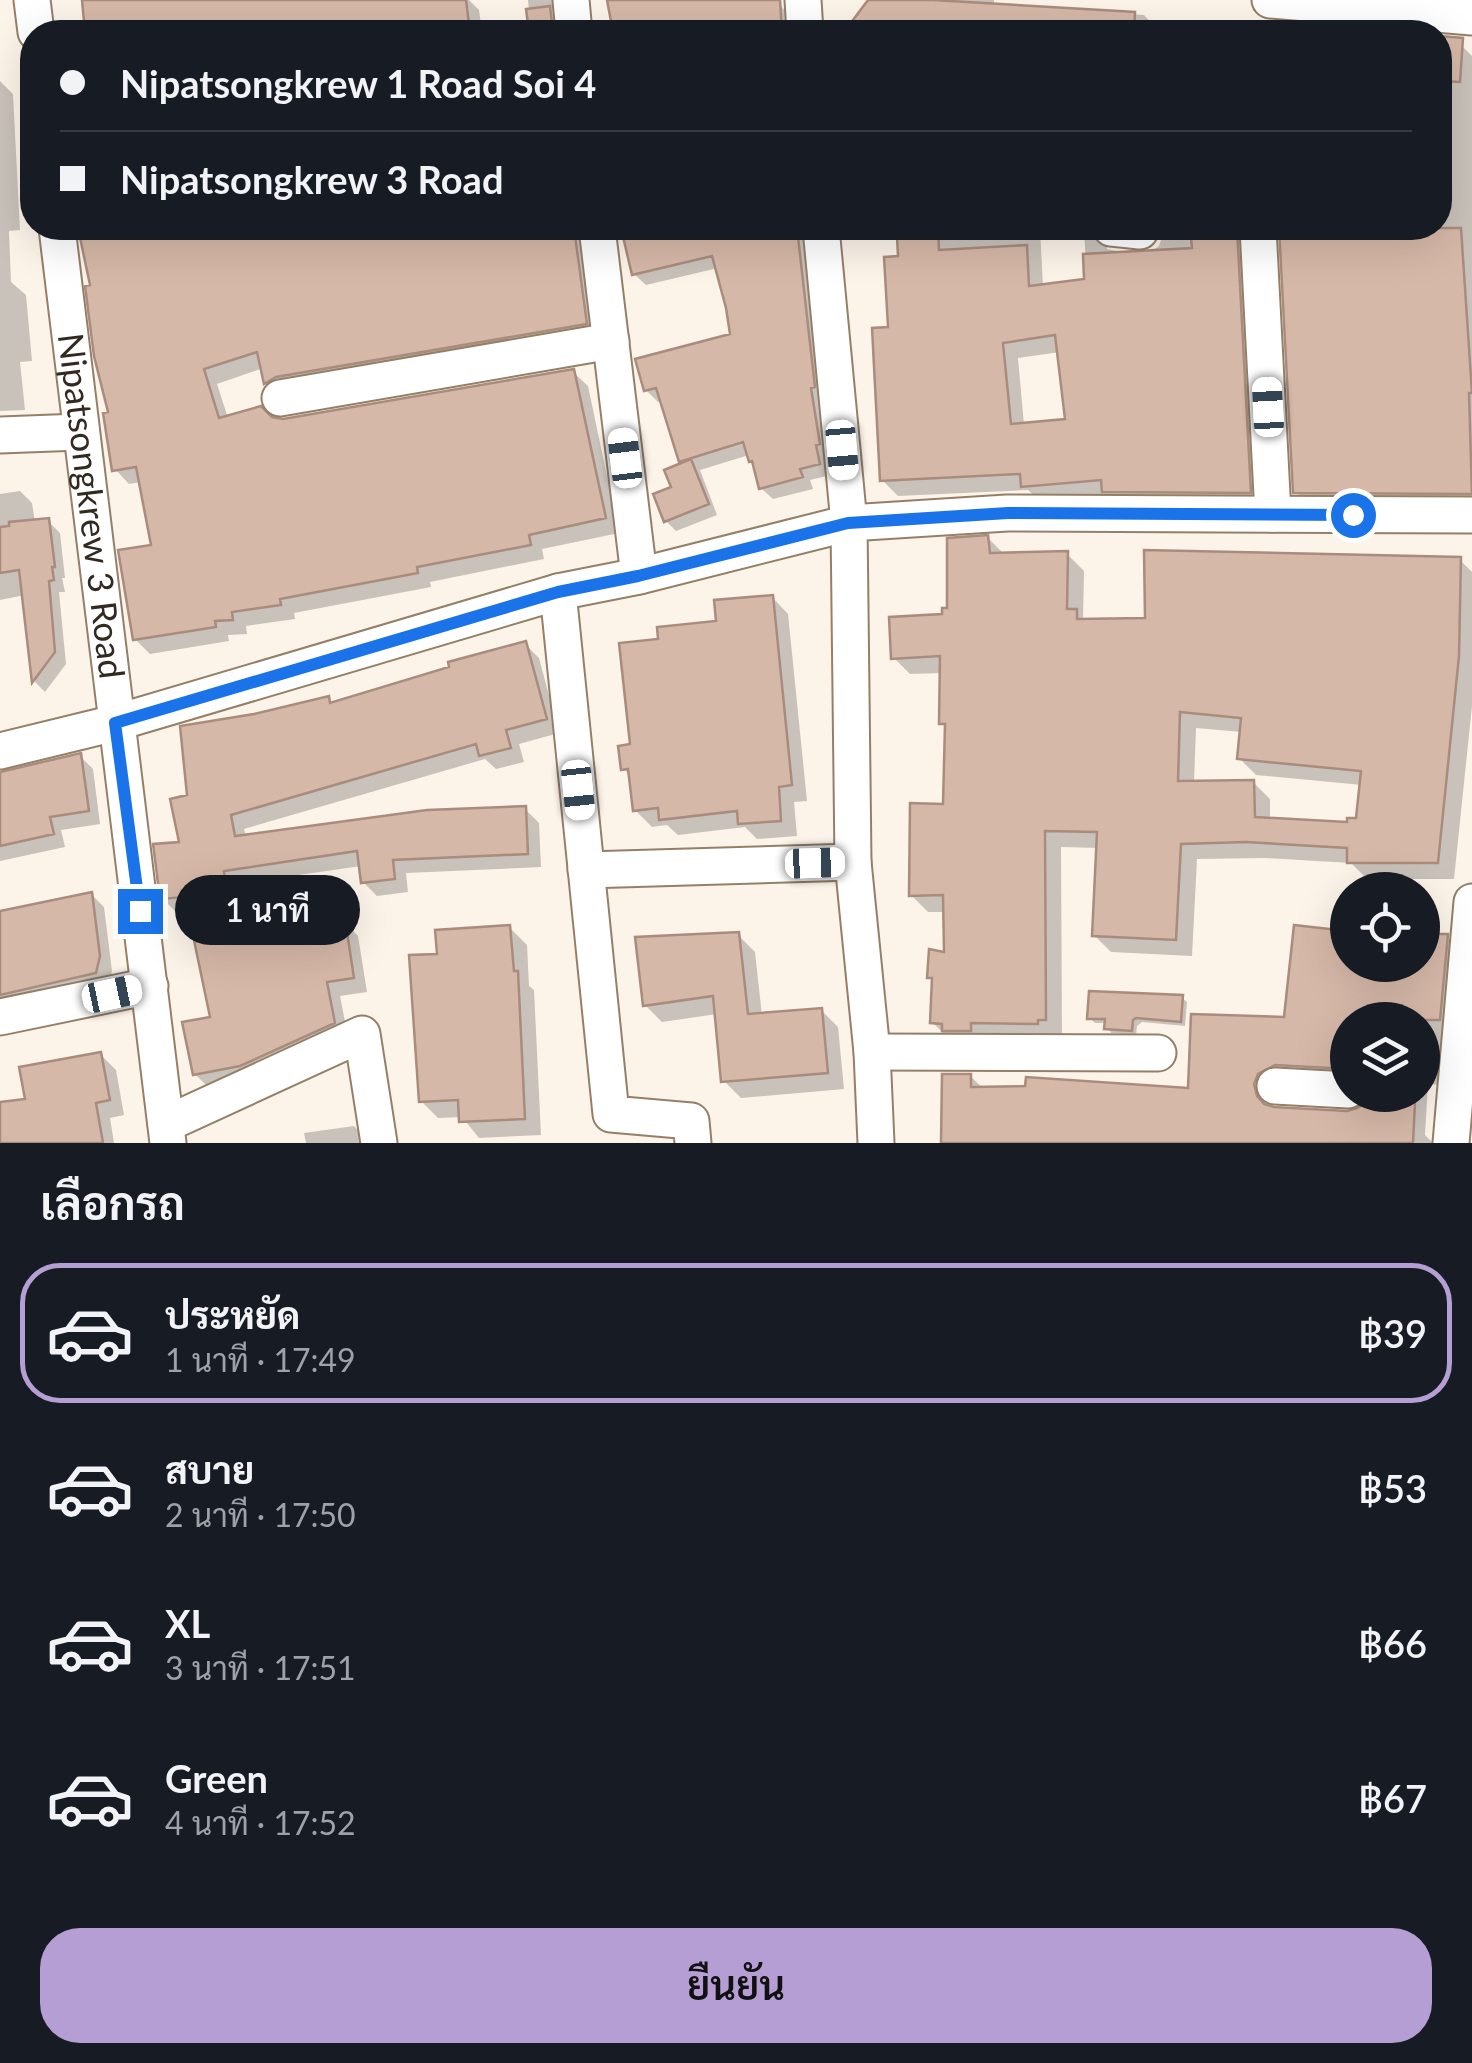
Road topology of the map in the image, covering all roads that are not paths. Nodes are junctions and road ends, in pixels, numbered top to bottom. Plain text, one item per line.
1 (1270, 0) edge
2 (1470, 0) edge
3 (1472, 19) edge
4 (59, 240) edge
5 (598, 240) edge
6 (822, 240) edge
7 (1259, 240) edge
8 (611, 341) junction
9 (280, 398) dead end
10 (80, 432) junction
11 (0, 434) edge
12 (1274, 514) junction
13 (1472, 515) edge
14 (848, 523) junction
15 (638, 576) junction
16 (558, 592) junction
17 (115, 723) junction
18 (0, 751) edge
19 (853, 862) junction
20 (586, 870) junction
21 (1472, 902) edge
22 (150, 986) junction
23 (0, 1017) edge
24 (872, 1052) junction
25 (1158, 1053) dead end
26 (1274, 1086) dead end
27 (1330, 1089) edge
28 (1450, 1095) edge
29 (167, 1134) edge
30 (379, 1143) edge
31 (693, 1143) edge
32 (876, 1143) edge
33 (1451, 1143) edge

1 - 3 street
2 - 3 street
4 - 10 street, Nipatsongkrew 3 Road
5 - 8 street
6 - 14 street
7 - 12 street
8 - 9 street
8 - 15 street
10 - 11 street
10 - 17 street, Nipatsongkrew 3 Road
12 - 13 street
12 - 14 street
14 - 15 street
14 - 19 street
15 - 16 street
16 - 17 street
16 - 20 street
17 - 18 street
17 - 22 street, Nipatsongkrew 3 Road
19 - 20 street
19 - 24 street
20 - 31 street
21 - 28 street
22 - 23 street
22 - 29 street, Nipatsongkrew 3 Road
24 - 25 street
24 - 32 street
26 - 27 street
28 - 33 street
29 - 30 street

